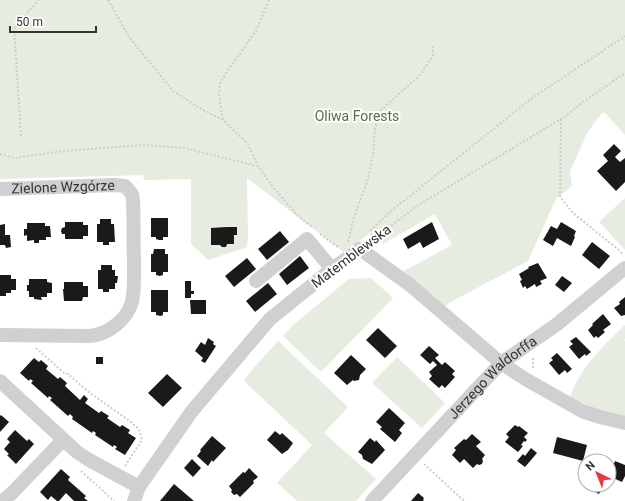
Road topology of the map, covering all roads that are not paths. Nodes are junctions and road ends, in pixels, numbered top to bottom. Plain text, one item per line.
1 (0, 189) edge
2 (625, 268) edge
3 (332, 269) junction
4 (256, 281) dead end
5 (0, 335) edge
6 (501, 363) junction
7 (0, 381) edge
8 (625, 423) edge
9 (63, 440) junction
10 (140, 487) junction
11 (3, 501) edge
12 (134, 501) edge
13 (372, 501) edge

1 - 5 street, Zielone Wzgórze
2 - 6 street, Jerzego Waldorffa
3 - 4 street
3 - 6 street, Matemblewska
3 - 10 street, Matemblewska
6 - 8 street
6 - 13 street, Jerzego Waldorffa
7 - 9 street
9 - 10 street
9 - 11 street
10 - 12 street, Matemblewska

